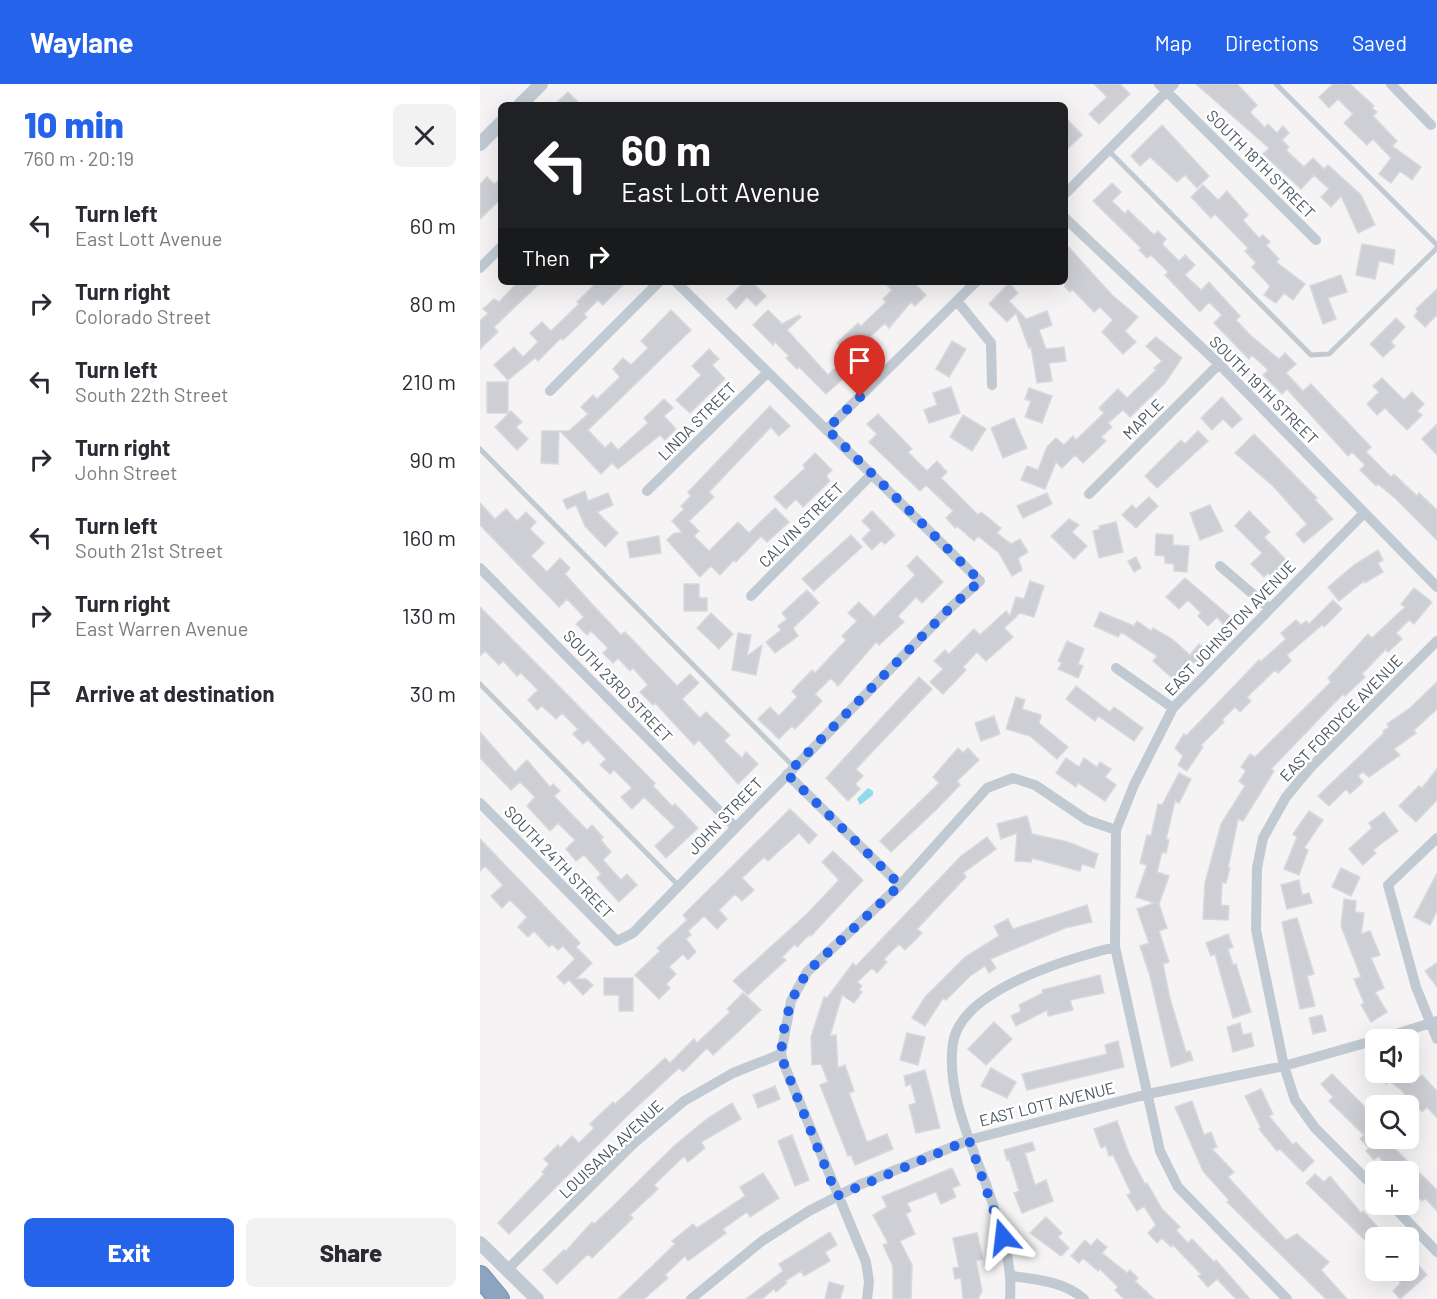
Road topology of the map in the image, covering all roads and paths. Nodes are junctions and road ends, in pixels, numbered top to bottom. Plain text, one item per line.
1 (541, 84) edge
2 (1276, 84) edge
3 (1391, 84) edge
4 (1166, 86) edge
5 (523, 102) edge
6 (1431, 125) dead end
7 (498, 126) edge
8 (480, 144) edge
9 (1108, 150) junction
10 (1068, 191) edge
11 (1068, 221) edge
12 (1316, 240) dead end
13 (1437, 247) edge
14 (498, 250) edge
15 (480, 267) edge
16 (656, 285) edge
17 (679, 285) edge
18 (973, 285) edge
19 (957, 301) junction
20 (1219, 364) junction
21 (767, 373) junction
22 (993, 385) dead end
23 (550, 391) dead end
24 (827, 429) junction
25 (480, 449) edge
26 (871, 475) junction
27 (647, 491) dead end
28 (1089, 494) dead end
29 (1364, 513) junction
30 (1220, 566) dead end
31 (480, 568) edge
32 (1437, 587) edge
33 (751, 596) dead end
34 (1269, 608) junction
35 (1437, 641) edge
36 (1116, 668) dead end
37 (480, 684) edge
38 (1173, 708) junction
39 (790, 770) junction
40 (480, 803) edge
41 (734, 826) junction
42 (1116, 830) junction
43 (1437, 838) edge
44 (678, 885) junction
45 (900, 885) junction
46 (617, 941) joint
47 (1115, 947) junction
48 (1434, 1023) edge
49 (1414, 1029) edge
50 (1437, 1039) edge
51 (1365, 1043) edge
52 (781, 1054) junction
53 (1284, 1066) junction
54 (1148, 1094) junction
55 (969, 1140) junction
56 (1365, 1178) edge
57 (837, 1196) junction
58 (1402, 1215) edge
59 (480, 1243) edge
60 (1437, 1252) edge
61 (507, 1270) junction
62 (480, 1276) edge
63 (1012, 1276) junction
64 (480, 1294) edge
65 (484, 1299) edge
66 (499, 1299) edge
67 (537, 1299) edge
68 (691, 1299) edge
69 (867, 1299) edge
70 (1010, 1299) edge
71 (1084, 1299) edge
72 (1287, 1299) edge

1 - 5 street
2 - 13 lane
3 - 6 street
4 - 9 street
4 - 12 street, SOUTH 18TH STREET
7 - 8 street
9 - 10 street
9 - 13 lane
11 - 20 street, SOUTH 19TH STREET
14 - 15 street
16 - 23 street
17 - 21 street
18 - 19 street
19 - 22 street
19 - 24 street
20 - 28 street, MAPLE
20 - 29 street, SOUTH 19TH STREET
21 - 24 street
21 - 27 street, LINDA STREET
24 - 26 street
25 - 39 lane
26 - 33 street, CALVIN STREET
26 - 39 street, JOHN STREET
29 - 32 street, SOUTH 19TH STREET
29 - 34 street, EAST JOHNSTON AVENUE
30 - 34 street
31 - 41 street, SOUTH 23RD STREET
34 - 38 street, EAST JOHNSTON AVENUE
35 - 53 street, EAST FORDYCE AVENUE
36 - 38 street
37 - 44 lane
38 - 42 street, EAST JOHNSTON AVENUE
39 - 41 street, JOHN STREET
39 - 45 street
40 - 46 street, SOUTH 24TH STREET
41 - 44 street, JOHN STREET
42 - 45 street
42 - 47 street, EAST JOHNSTON AVENUE
43 - 48 street
44 - 46 street, JOHN STREET
45 - 52 street
47 - 54 street, EAST JOHNSTON AVENUE
47 - 55 street
48 - 49 street, EAST LOTT AVENUE
48 - 50 street
51 - 53 street, EAST LOTT AVENUE
52 - 57 street
52 - 61 street, LOUISANA AVENUE
53 - 54 street, EAST LOTT AVENUE
53 - 56 street, EAST FORDYCE AVENUE
54 - 55 street, EAST LOTT AVENUE
54 - 72 street
55 - 57 street, EAST LOTT AVENUE
55 - 63 street
57 - 68 street, EAST LOTT AVENUE
57 - 69 street
58 - 60 street
59 - 61 street
61 - 67 street
62 - 66 highway
63 - 70 street
63 - 71 street
64 - 65 highway

